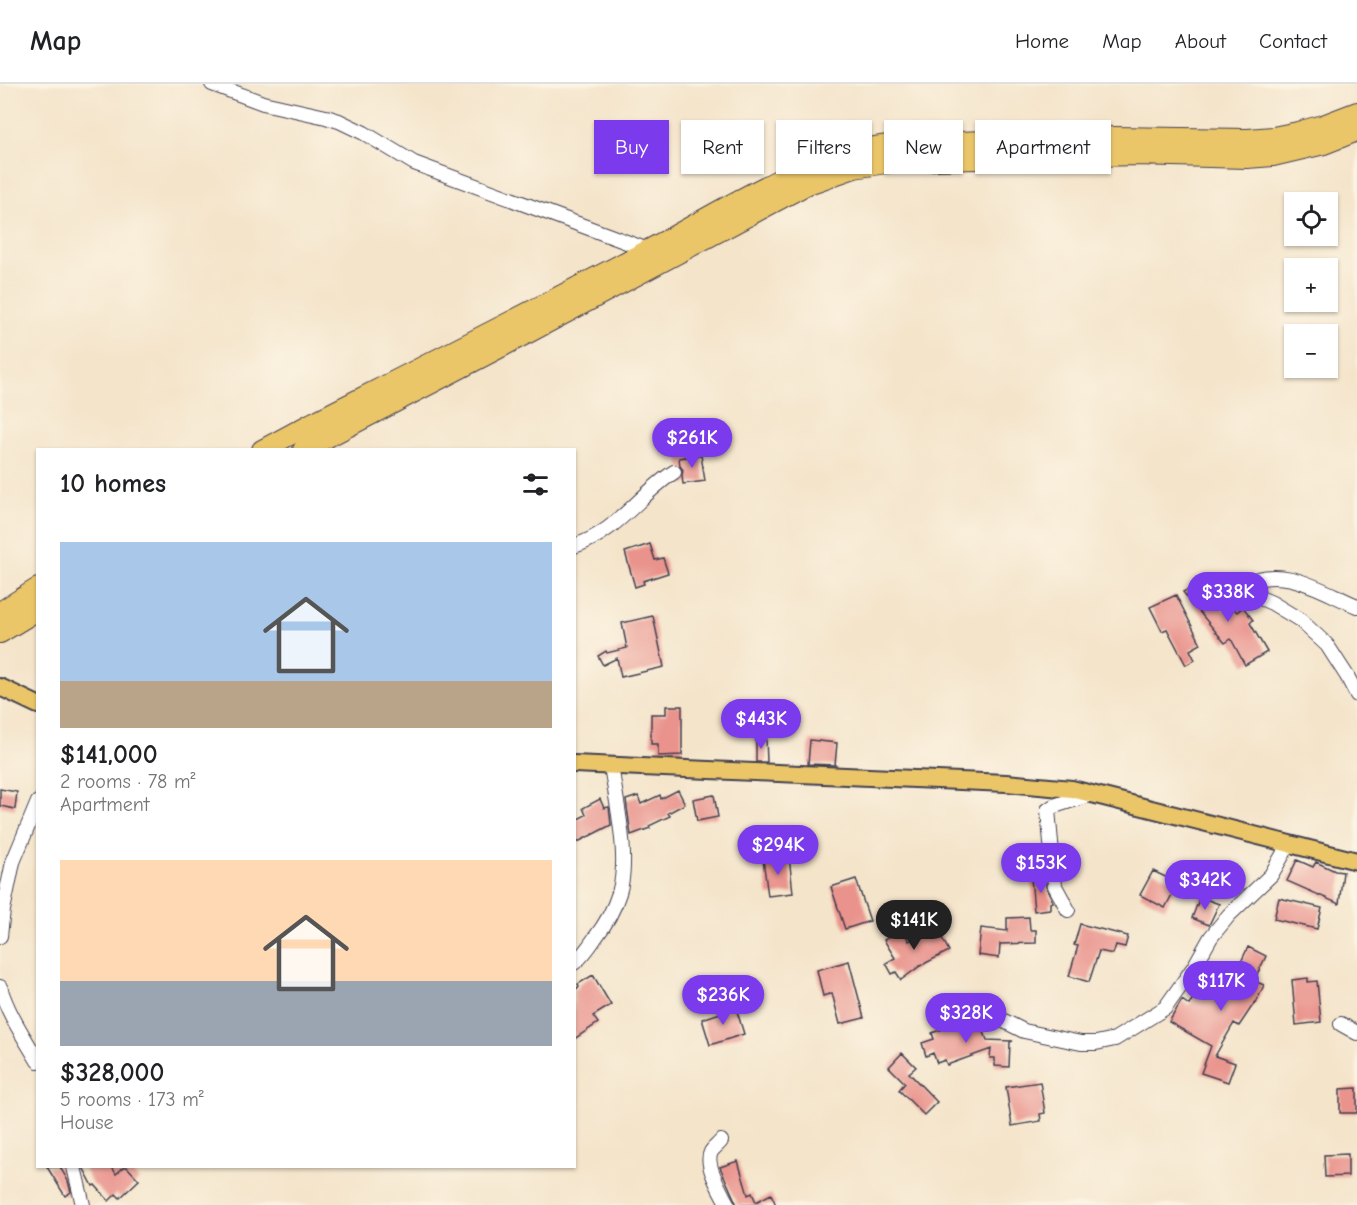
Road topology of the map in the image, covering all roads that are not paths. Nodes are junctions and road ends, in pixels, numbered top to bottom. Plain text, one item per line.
1 (212, 84) edge
2 (1357, 112) edge
3 (1357, 131) edge
4 (648, 250) junction
5 (266, 448) edge
6 (307, 448) edge
7 (674, 472) dead end
8 (576, 545) edge
9 (36, 589) edge
10 (1357, 606) edge
11 (36, 611) edge
12 (0, 612) edge
13 (0, 633) edge
14 (5, 689) edge
15 (36, 695) edge
16 (1357, 695) edge
17 (36, 704) edge
18 (576, 765) edge
19 (611, 765) junction
20 (1093, 794) junction
21 (36, 806) edge
22 (1289, 844) junction
23 (1357, 861) edge
24 (1068, 910) dead end
25 (0, 936) edge
26 (576, 962) edge
27 (0, 987) edge
28 (1000, 1019) dead end
29 (1341, 1024) dead end
30 (1357, 1033) edge
31 (35, 1054) edge
32 (721, 1142) dead end
33 (74, 1168) edge
34 (83, 1205) edge
35 (729, 1205) edge

1 - 4 street
2 - 4 highway
3 - 6 highway
4 - 5 highway
7 - 8 street
9 - 12 highway
10 - 16 street
11 - 13 highway
14 - 15 main road
14 - 17 main road
18 - 19 main road
19 - 20 main road
19 - 26 street
20 - 22 main road
20 - 24 street
21 - 25 street
22 - 23 main road
22 - 28 street
27 - 31 street
29 - 30 street
32 - 35 street
33 - 34 street

